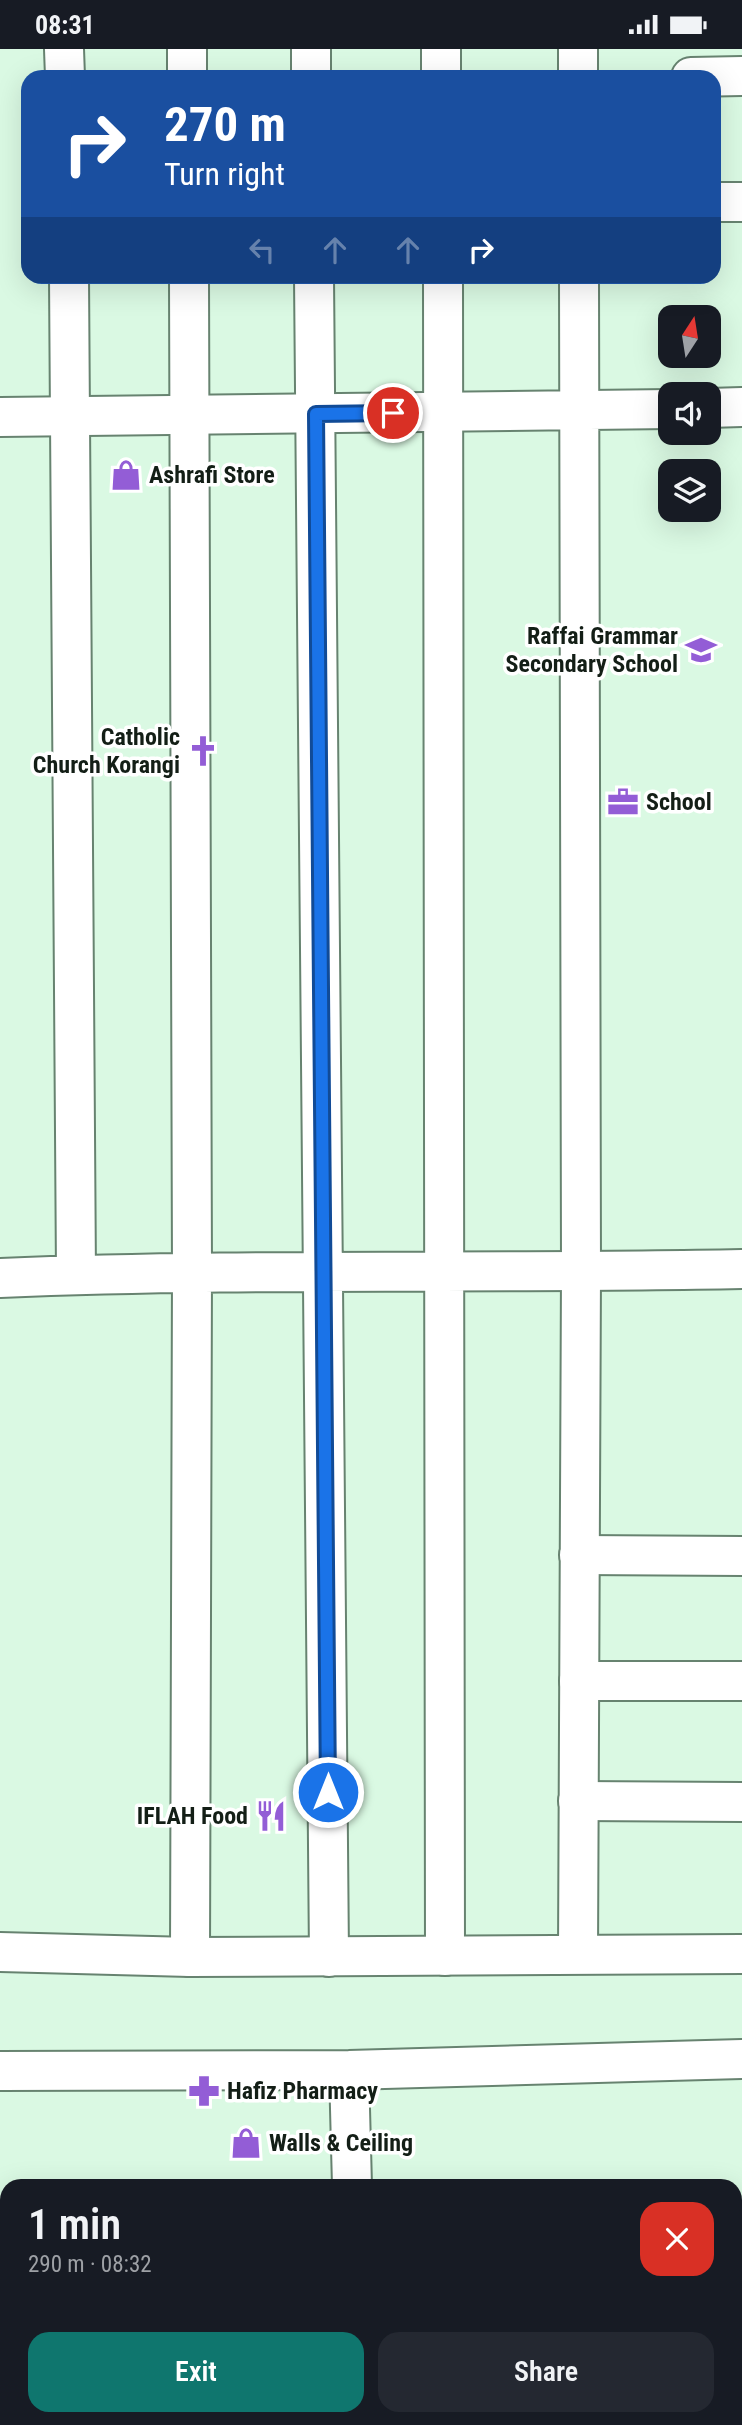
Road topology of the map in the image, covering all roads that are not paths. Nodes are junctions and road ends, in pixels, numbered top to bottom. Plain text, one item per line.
1 (64, 49) edge
2 (187, 49) edge
3 (311, 49) edge
4 (441, 49) edge
5 (578, 49) edge
6 (65, 70) edge
7 (187, 70) edge
8 (311, 70) edge
9 (442, 70) edge
10 (578, 70) edge
11 (721, 76) edge
12 (742, 76) edge
13 (721, 202) edge
14 (742, 202) edge
15 (69, 284) edge
16 (189, 284) edge
17 (314, 284) edge
18 (443, 284) edge
19 (579, 284) edge
20 (742, 407) edge
21 (658, 408) edge
22 (721, 408) edge
23 (580, 410) junction
24 (445, 412) junction
25 (316, 414) junction
26 (190, 415) junction
27 (72, 417) junction
28 (0, 418) edge
29 (742, 1269) edge
30 (446, 1270) junction
31 (324, 1271) junction
32 (192, 1272) junction
33 (581, 1272) junction
34 (76, 1275) junction
35 (0, 1278) edge
36 (579, 1555) junction
37 (742, 1556) edge
38 (579, 1681) junction
39 (742, 1681) edge
40 (578, 1801) junction
41 (742, 1803) edge
42 (0, 1952) edge
43 (742, 1954) edge
44 (578, 1955) junction
45 (445, 1956) junction
46 (190, 1957) junction
47 (329, 1957) junction
48 (742, 2059) edge
49 (349, 2070) junction
50 (0, 2071) edge
51 (352, 2179) edge

1 - 6 street
2 - 7 street
3 - 8 street
4 - 9 street
5 - 10 street
11 - 12 street
13 - 14 street
15 - 27 street
16 - 26 street
17 - 25 street
18 - 24 street
19 - 23 street
20 - 22 street
21 - 23 street
23 - 24 street
23 - 33 street
24 - 25 street
24 - 30 street
25 - 26 street
25 - 31 street
26 - 27 street
26 - 32 street
27 - 28 street
27 - 34 street
29 - 33 street
30 - 31 street
30 - 33 street
30 - 45 street
31 - 32 street
31 - 47 street
32 - 34 street
32 - 46 street
33 - 36 street
34 - 35 street
36 - 37 street
36 - 38 street
38 - 39 street
38 - 40 street
40 - 41 street
40 - 44 street
42 - 46 street
43 - 44 street
44 - 45 street
45 - 47 street
46 - 47 street
48 - 49 street
49 - 50 street
49 - 51 street

